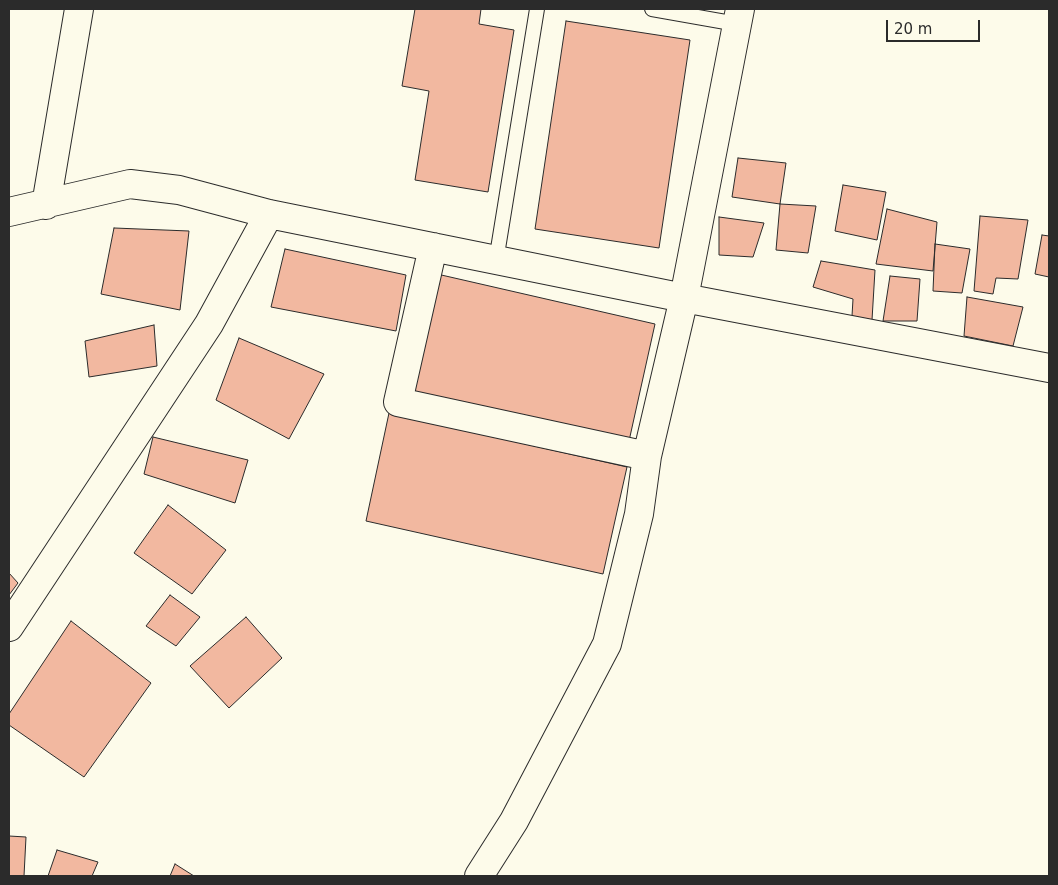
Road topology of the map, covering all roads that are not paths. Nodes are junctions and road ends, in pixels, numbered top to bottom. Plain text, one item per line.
1 (80, 9) edge
2 (537, 9) edge
3 (652, 9) edge
4 (739, 16) edge
5 (46, 205) junction
6 (9, 212) edge
7 (269, 214) junction
8 (433, 247) junction
9 (496, 261) junction
10 (684, 298) junction
11 (1049, 368) edge
12 (647, 456) junction
13 (9, 627) edge
14 (479, 876) edge

1 - 5 street
2 - 9 lane
3 - 4 lane
4 - 10 street
5 - 6 street
5 - 7 street
7 - 8 street
7 - 13 street
8 - 9 street
8 - 12 street
9 - 10 street
10 - 11 street
10 - 12 street
12 - 14 street

